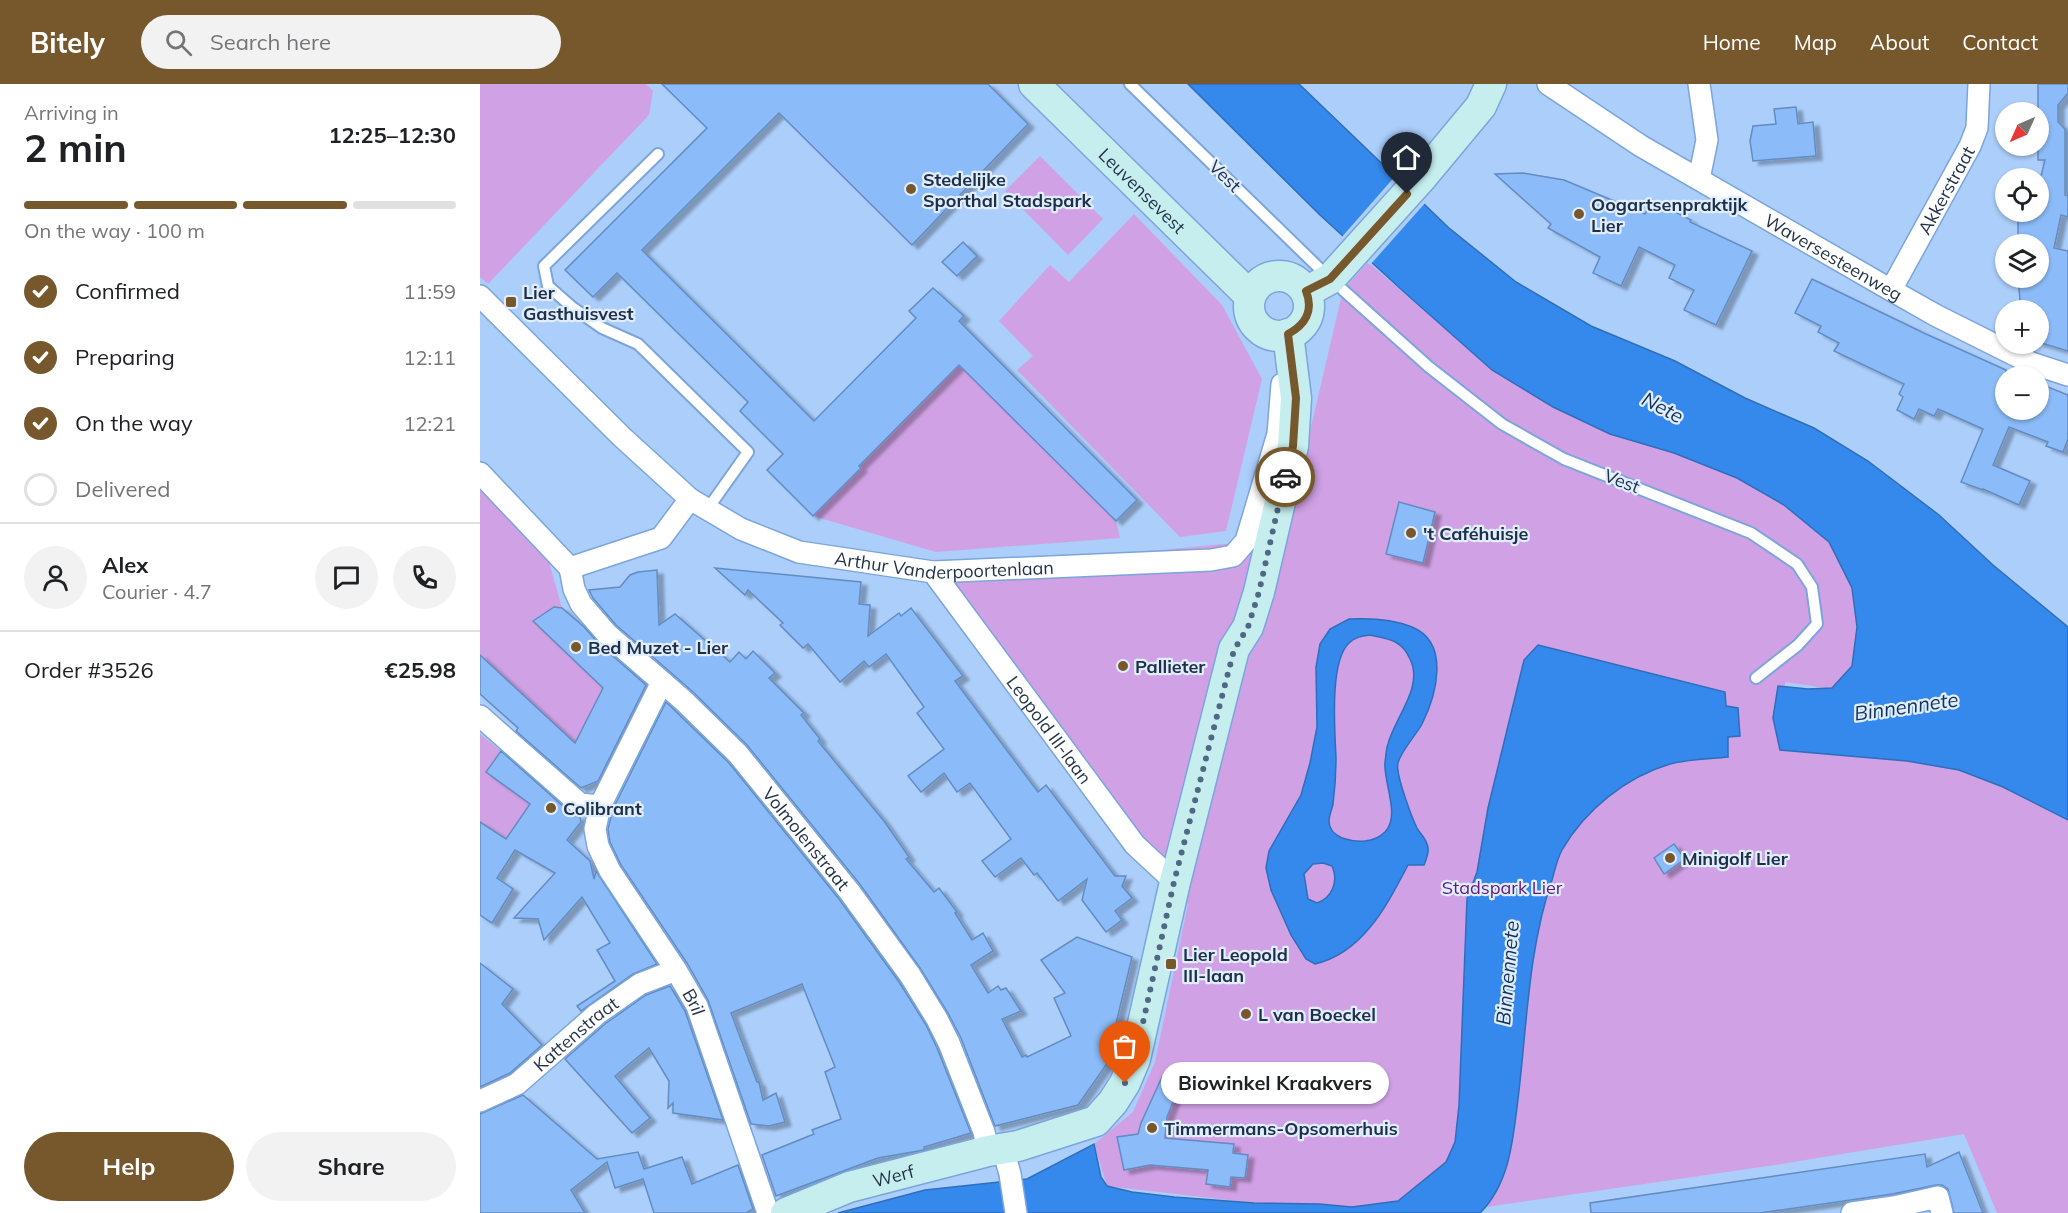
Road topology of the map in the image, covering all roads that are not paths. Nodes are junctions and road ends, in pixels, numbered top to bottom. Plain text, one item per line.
1 (1034, 84) edge
2 (1130, 84) edge
3 (1491, 84) edge
4 (1548, 84) edge
5 (1699, 84) edge
6 (1979, 84) edge
7 (658, 154) dead end
8 (1699, 179) junction
9 (1328, 278) junction
10 (1891, 290) junction
11 (480, 296) edge
12 (1250, 296) junction
13 (1281, 335) junction
14 (2068, 375) edge
15 (480, 473) edge
16 (698, 505) junction
17 (570, 568) junction
18 (933, 572) junction
19 (1756, 678) dead end
20 (662, 682) junction
21 (480, 716) edge
22 (600, 806) junction
23 (1174, 882) junction
24 (676, 970) junction
25 (480, 1101) edge
26 (1003, 1162) junction
27 (1940, 1205) edge
28 (1894, 1210) edge
29 (768, 1213) edge
30 (786, 1213) edge
31 (1016, 1213) edge
32 (1852, 1213) edge

1 - 12 street, Leuvensevest
2 - 9 lane, Vest
3 - 9 street
4 - 8 street, Waversesteenweg
5 - 8 street
6 - 10 street, Akkerstraat
7 - 16 lane
8 - 10 street, Waversesteenweg
9 - 12 street
9 - 13 street
9 - 19 lane, Vest
10 - 14 street, Waversesteenweg
11 - 16 street, Arthur Vanderpoortenlaan
12 - 13 street
13 - 18 street, Arthur Vanderpoortenlaan
13 - 23 street, Werf
15 - 17 street
16 - 17 street
16 - 18 street, Arthur Vanderpoortenlaan
17 - 20 street, Volmolenstraat
18 - 23 street, Leopold III-laan
20 - 22 street, Bril
20 - 26 street, Volmolenstraat
21 - 22 street
22 - 24 street, Bril
23 - 26 street, Werf
24 - 25 street, Kattenstraat
24 - 29 street, Bril
26 - 30 street, Werf
26 - 31 street, Volmolenstraat
27 - 28 street
28 - 32 street

